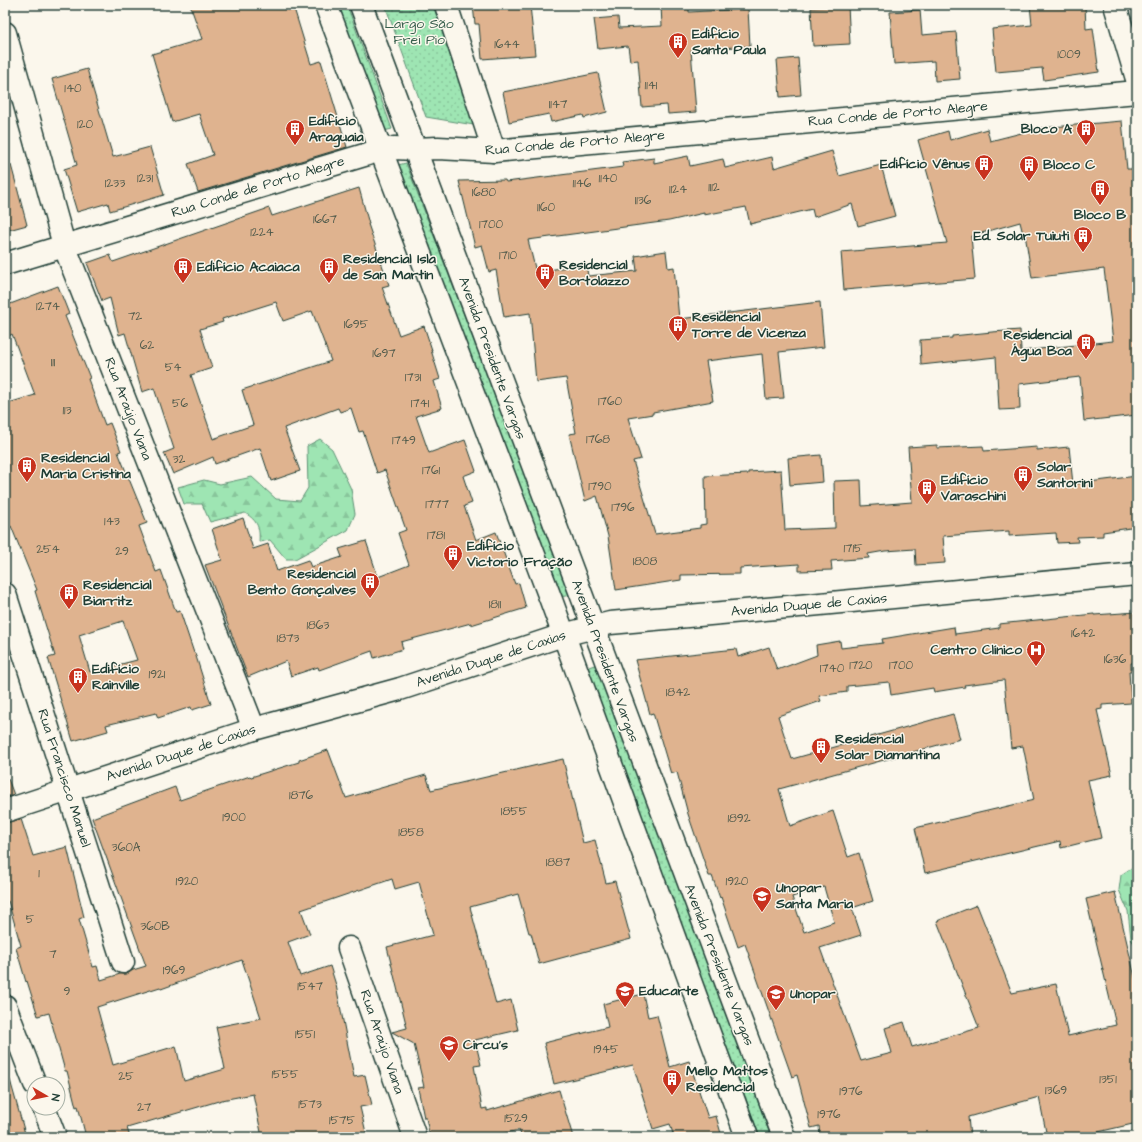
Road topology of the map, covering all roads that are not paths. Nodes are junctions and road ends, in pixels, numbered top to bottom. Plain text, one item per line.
1 (326, 5) edge
2 (361, 5) edge
3 (446, 5) edge
4 (1115, 5) edge
5 (5, 33) edge
6 (1137, 79) edge
7 (1137, 92) edge
8 (415, 149) junction
9 (381, 150) junction
10 (494, 151) junction
11 (64, 246) junction
12 (5, 264) edge
13 (1137, 574) edge
14 (5, 594) edge
15 (592, 627) junction
16 (563, 635) junction
17 (254, 729) junction
18 (68, 790) junction
19 (5, 810) edge
20 (349, 948) dead end
21 (122, 962) dead end
22 (5, 1006) edge
23 (32, 1076) edge
24 (47, 1116) edge
25 (55, 1137) edge
26 (415, 1137) edge
27 (747, 1137) edge
28 (784, 1137) edge

1 - 9 street
2 - 8 street, Avenida Presidente Vargas
3 - 10 street
4 - 6 street
5 - 11 street, Rua Araújo Viana
7 - 10 street, Rua Conde de Porto Alegre
8 - 9 street, Rua Conde de Porto Alegre
8 - 10 street, Rua Conde de Porto Alegre
8 - 15 street, Avenida Presidente Vargas
9 - 11 street, Rua Conde de Porto Alegre
9 - 16 street
11 - 12 street, Rua Conde de Porto Alegre
11 - 17 street, Rua Araújo Viana
13 - 15 street, Avenida Duque de Caxias
14 - 18 street, Rua Francisco Manuel
15 - 16 street, Avenida Duque de Caxias
15 - 28 street, Avenida Presidente Vargas
16 - 17 street, Avenida Duque de Caxias
16 - 27 street
17 - 18 street, Avenida Duque de Caxias
18 - 19 street, Avenida Duque de Caxias
18 - 21 street, Rua Francisco Manuel
20 - 26 street, Rua Araújo Viana
22 - 23 street
24 - 25 street

